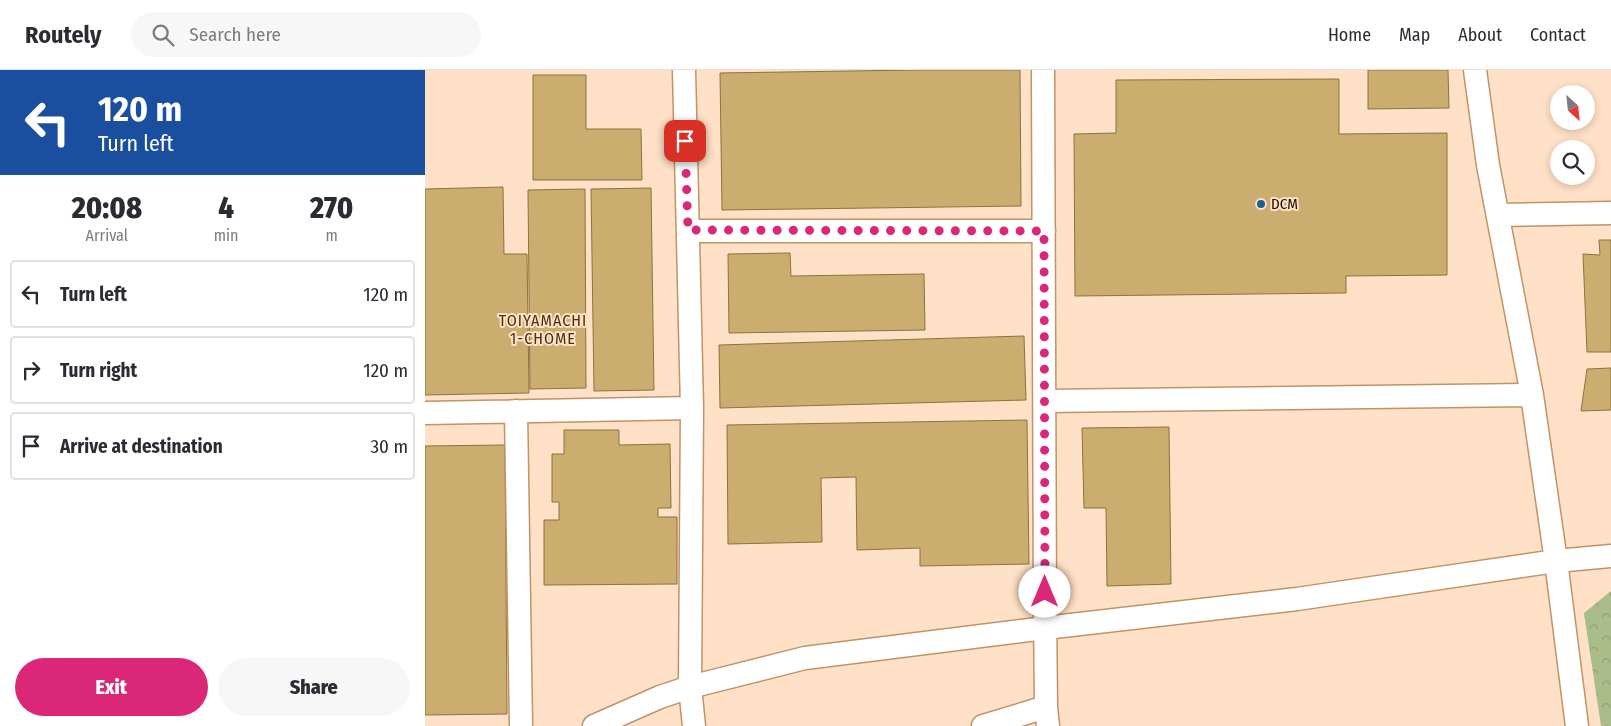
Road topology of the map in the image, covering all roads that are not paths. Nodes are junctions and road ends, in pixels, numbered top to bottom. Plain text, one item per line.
1 (684, 70) edge
2 (1043, 70) edge
3 (1475, 70) edge
4 (1611, 213) edge
5 (1499, 215) junction
6 (688, 230) junction
7 (1044, 231) junction
8 (1532, 395) junction
9 (1045, 401) junction
10 (692, 408) junction
11 (515, 411) junction
12 (425, 413) edge
13 (1611, 556) edge
14 (1556, 561) junction
15 (1045, 628) junction
16 (691, 687) junction
17 (1047, 717) edge
18 (521, 726) edge
19 (594, 726) edge
20 (694, 726) edge
21 (983, 726) edge
22 (1577, 726) edge

1 - 6 street
2 - 7 street
3 - 5 street
4 - 5 street
5 - 8 street
6 - 7 street
6 - 10 street
7 - 9 street
8 - 9 street
8 - 14 street
9 - 15 street
10 - 11 street
10 - 16 street
11 - 12 street
11 - 18 street
13 - 14 street
14 - 15 street
14 - 22 street
15 - 16 street
15 - 17 street
16 - 19 street
16 - 20 street
17 - 21 street

